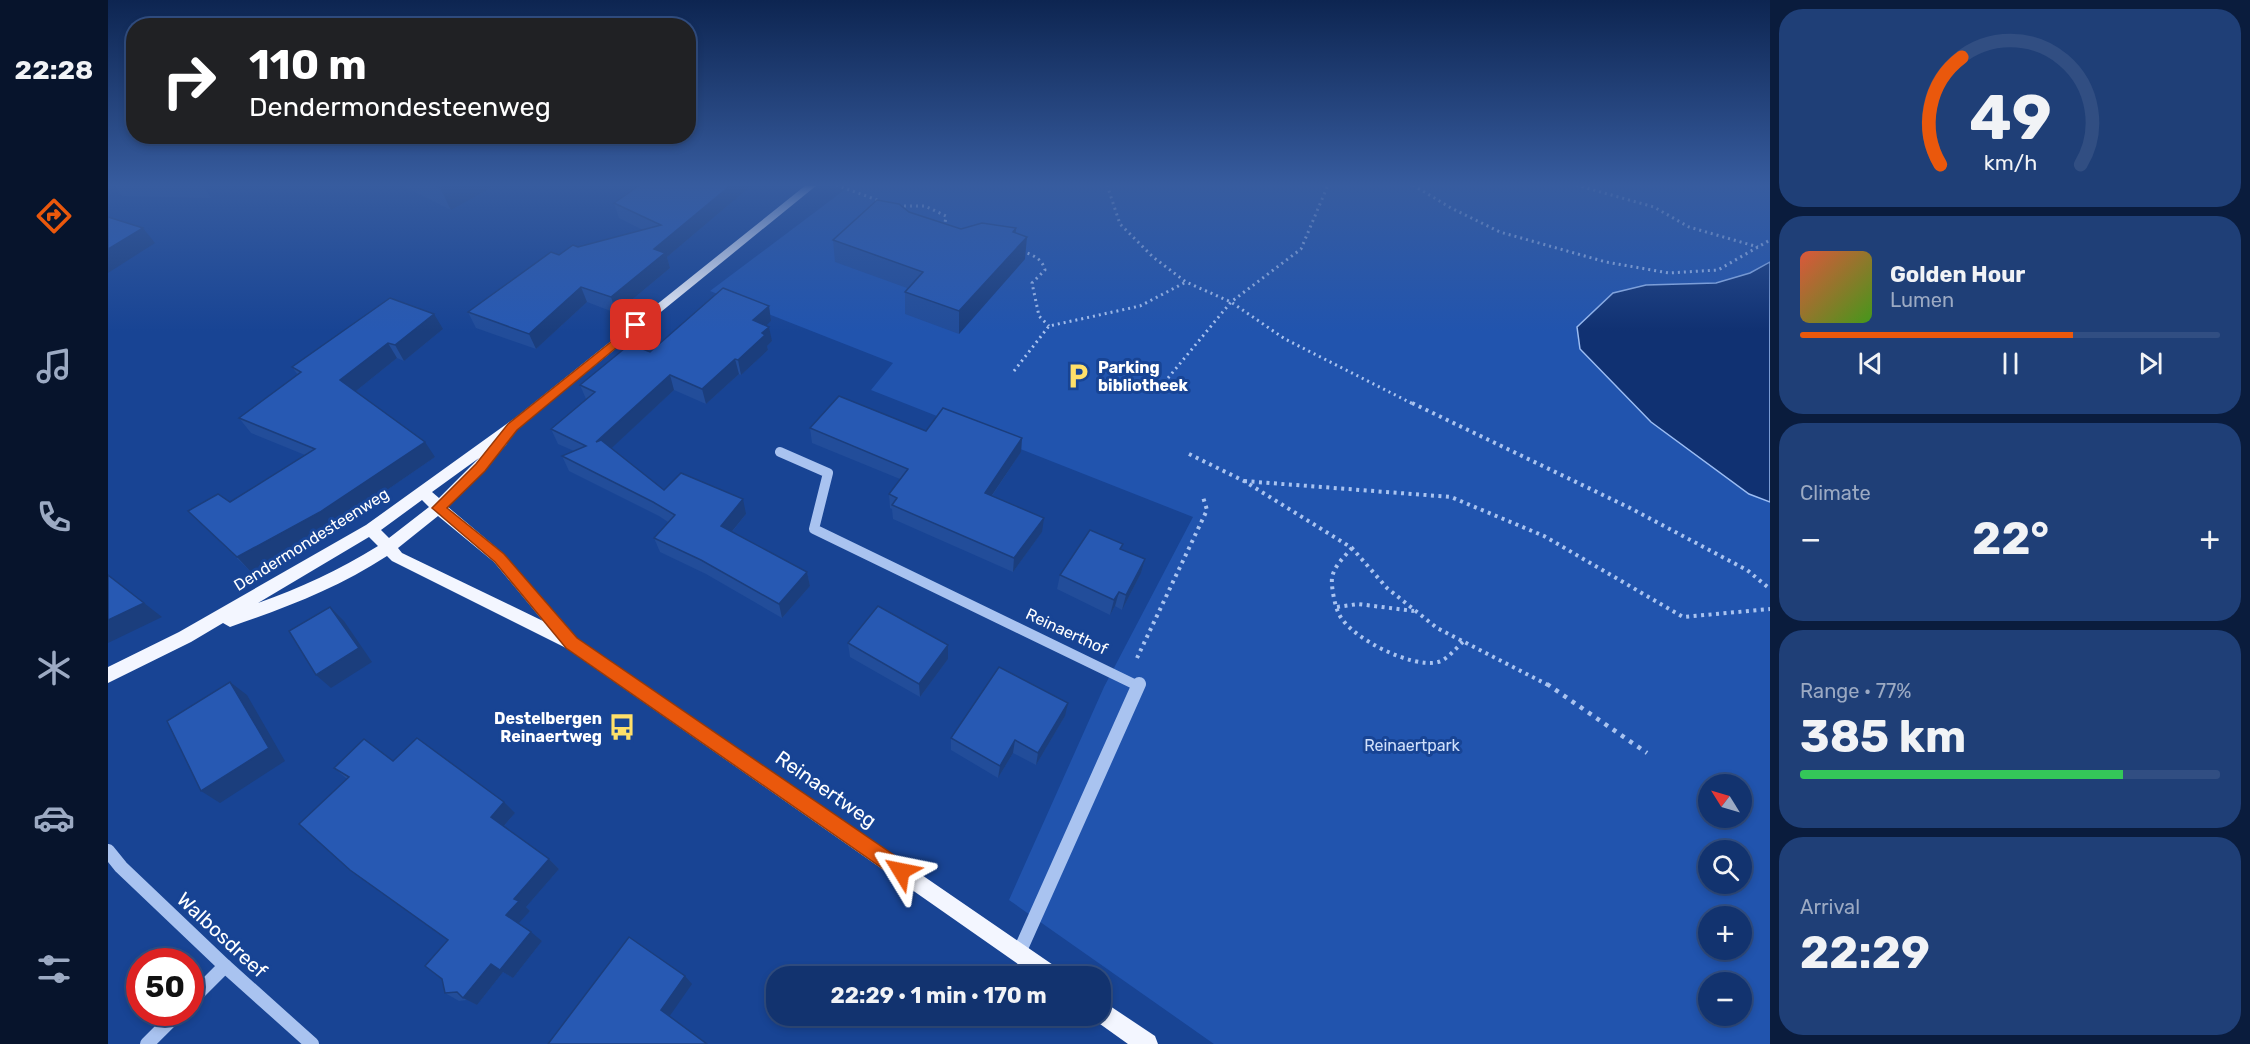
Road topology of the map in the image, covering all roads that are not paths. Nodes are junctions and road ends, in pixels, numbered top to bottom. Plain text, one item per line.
1 (750, 234) edge
2 (513, 427) junction
3 (780, 452) dead end
4 (422, 492) junction
5 (439, 508) junction
6 (371, 529) junction
7 (387, 546) junction
8 (185, 637) junction
9 (572, 643) junction
10 (108, 675) edge
11 (108, 851) edge
12 (1019, 953) junction
13 (225, 966) junction
14 (1038, 966) edge
15 (204, 987) edge
16 (1111, 1018) edge
17 (165, 1026) edge
18 (147, 1044) edge
19 (312, 1044) edge
20 (1147, 1044) edge

1 - 2 main road, Dendermondesteenweg
2 - 4 main road, Dendermondesteenweg
2 - 5 main road, Dendermondesteenweg
3 - 12 street, Reinaerthof
4 - 5 main road, Reinaertweg
4 - 6 main road, Dendermondesteenweg
5 - 7 main road, Dendermondesteenweg
5 - 9 main road, Reinaertweg
6 - 7 main road, Reinaertweg
6 - 8 main road, Dendermondesteenweg
7 - 8 main road, Dendermondesteenweg
7 - 9 main road, Reinaertweg
8 - 10 main road, Dendermondesteenweg
9 - 12 main road, Reinaertweg
11 - 13 street, Walbosdreef
12 - 14 main road, Reinaertweg
13 - 15 street
13 - 19 street, Walbosdreef
16 - 20 main road
17 - 18 street

